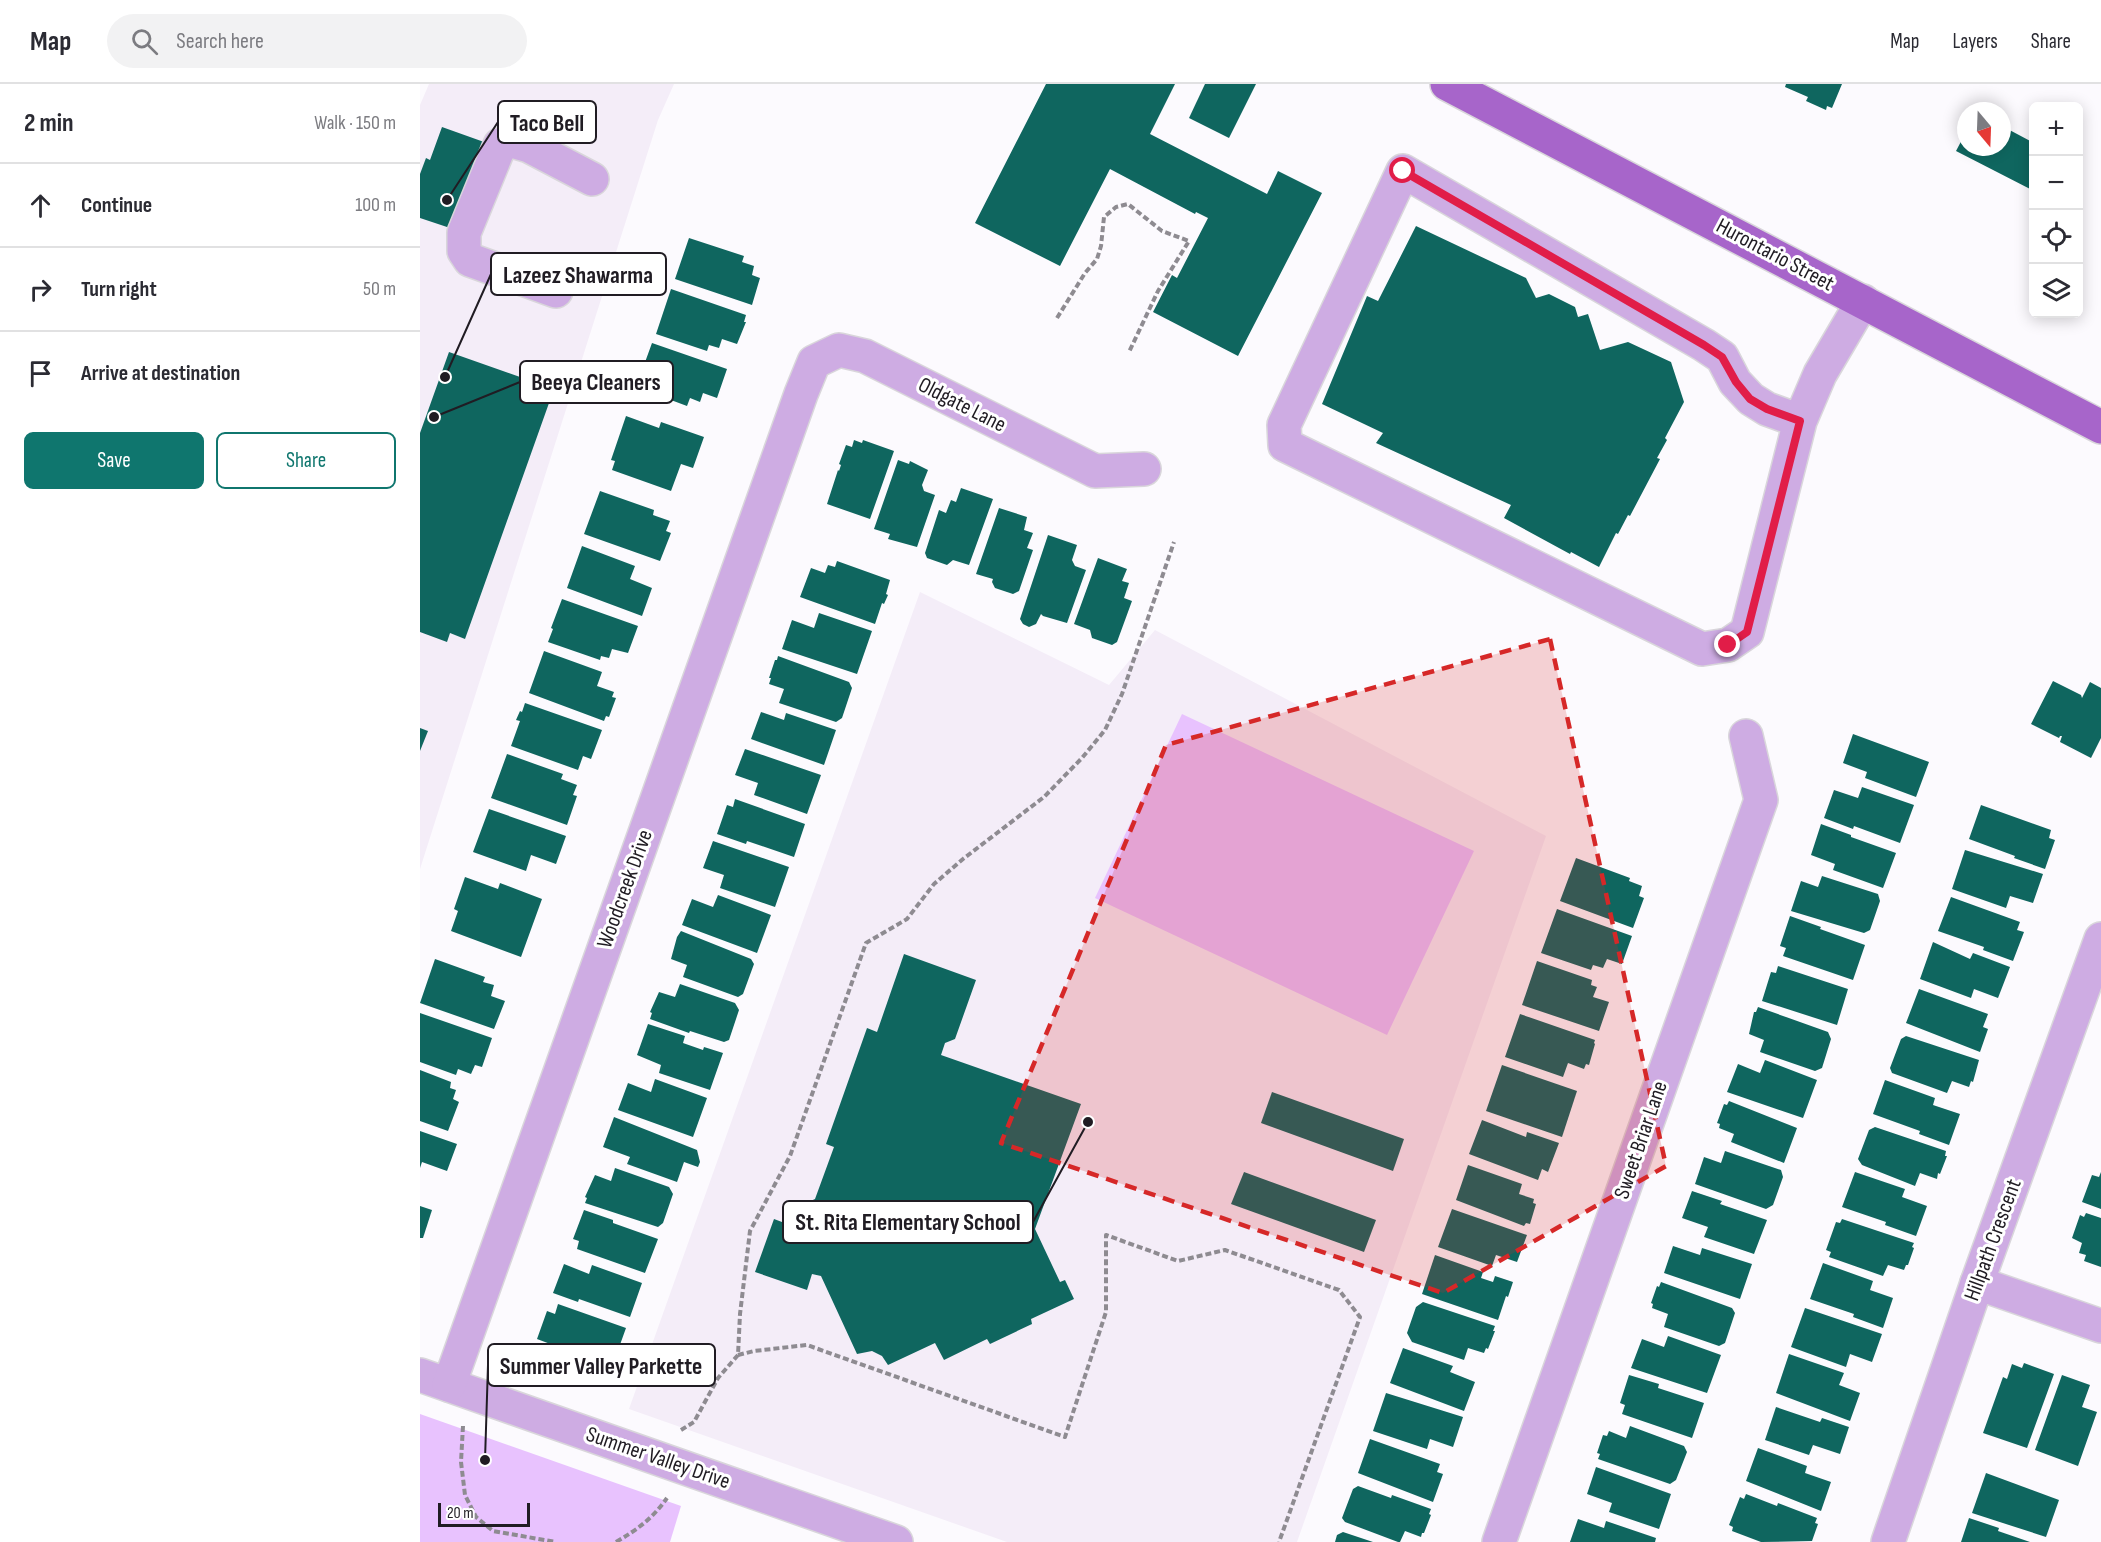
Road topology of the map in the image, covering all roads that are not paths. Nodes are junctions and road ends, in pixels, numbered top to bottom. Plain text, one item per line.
1 (1447, 84) edge
2 (592, 179) dead end
3 (556, 291) dead end
4 (1863, 301) junction
5 (801, 394) joint
6 (1800, 421) junction
7 (2101, 427) edge
8 (1144, 469) dead end
9 (1746, 736) dead end
10 (2101, 939) edge
11 (1977, 1283) junction
12 (2101, 1326) edge
13 (434, 1380) edge
14 (896, 1542) edge
15 (1499, 1542) edge
16 (1888, 1542) edge

1 - 4 main road, Hurontario Street
2 - 3 street
4 - 6 street
4 - 7 main road, Hurontario Street
5 - 8 street, Oldgate Lane
5 - 13 street, Woodcreek Drive
6 - 6 street
9 - 15 street, Sweet Briar Lane
10 - 11 street, Hillpath Crescent
11 - 12 street
11 - 16 street, Hillpath Crescent
13 - 14 street, Summer Valley Drive

